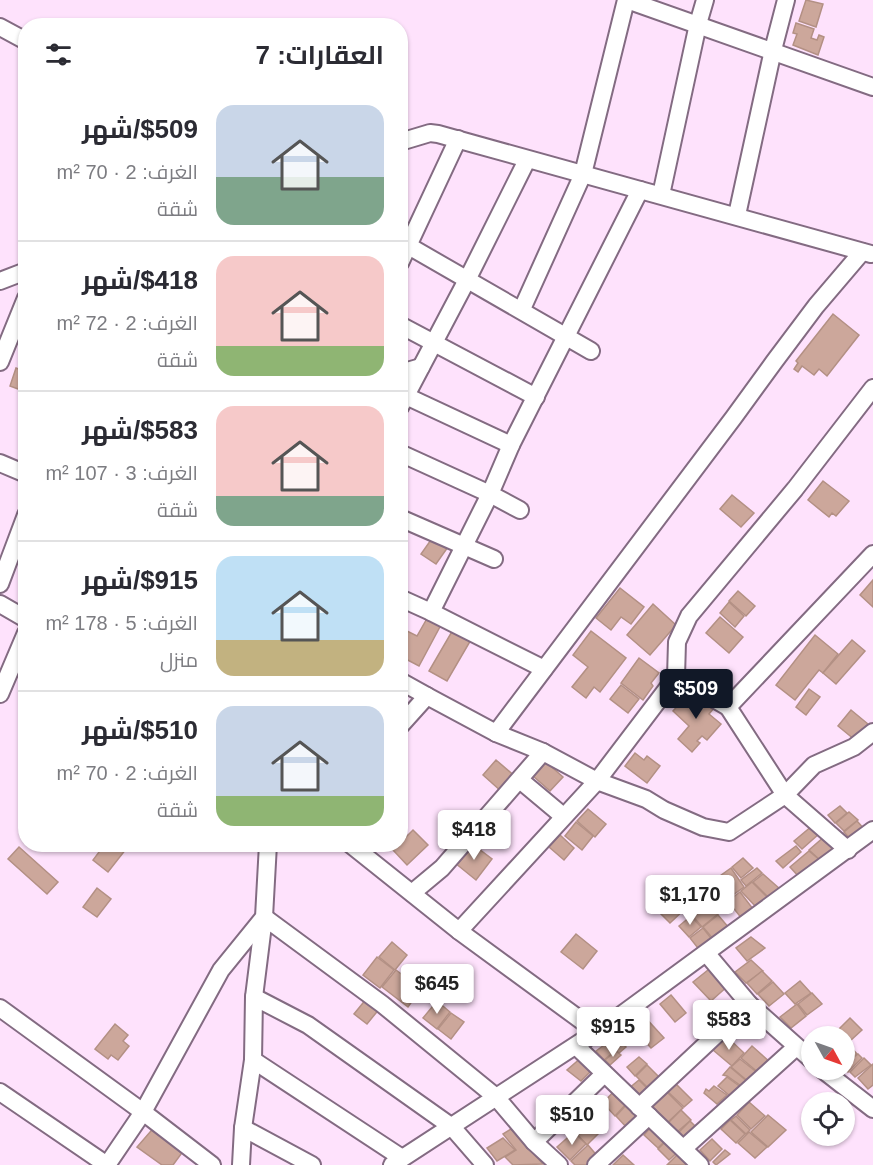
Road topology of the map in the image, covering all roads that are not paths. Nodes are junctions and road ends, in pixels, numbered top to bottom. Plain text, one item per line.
1 (627, 0) edge
2 (705, 0) edge
3 (786, 0) edge
4 (698, 24) junction
5 (0, 27) edge
6 (18, 37) edge
7 (773, 50) junction
8 (873, 87) edge
9 (458, 139) junction
10 (408, 140) edge
11 (527, 159) junction
12 (583, 174) junction
13 (640, 189) junction
14 (661, 195) junction
15 (737, 215) junction
16 (408, 237) edge
17 (408, 245) edge
18 (867, 253) edge
19 (18, 274) edge
20 (468, 278) junction
21 (0, 281) edge
22 (522, 309) junction
23 (18, 318) edge
24 (408, 329) edge
25 (565, 336) junction
26 (435, 342) junction
27 (591, 351) dead end
28 (0, 362) edge
29 (421, 367) junction
30 (408, 371) edge
31 (408, 392) edge
32 (871, 396) edge
33 (536, 397) junction
34 (408, 403) edge
35 (511, 445) junction
36 (408, 457) edge
37 (0, 463) edge
38 (18, 471) edge
39 (489, 494) junction
40 (520, 510) dead end
41 (408, 521) edge
42 (18, 536) edge
43 (464, 546) junction
44 (873, 554) edge
45 (494, 559) dead end
46 (0, 584) edge
47 (408, 602) edge
48 (0, 604) edge
49 (431, 612) junction
50 (18, 614) edge
51 (18, 652) edge
52 (544, 669) junction
53 (676, 677) junction
54 (408, 685) edge
55 (0, 694) edge
56 (427, 696) junction
57 (728, 707) junction
58 (408, 717) edge
59 (873, 732) edge
60 (496, 733) junction
61 (543, 752) junction
62 (520, 780) junction
63 (597, 781) junction
64 (785, 795) junction
65 (563, 816) junction
66 (873, 830) edge
67 (848, 850) junction
68 (268, 852) edge
69 (360, 852) edge
70 (412, 893) junction
71 (264, 917) junction
72 (459, 931) junction
73 (706, 954) junction
74 (254, 997) junction
75 (749, 1004) junction
76 (0, 1008) edge
77 (597, 1032) junction
78 (576, 1046) junction
79 (795, 1047) junction
80 (801, 1052) edge
81 (253, 1060) junction
82 (604, 1074) junction
83 (836, 1080) edge
84 (0, 1092) edge
85 (496, 1097) junction
86 (873, 1109) edge
87 (143, 1112) junction
88 (644, 1112) junction
89 (452, 1127) junction
90 (243, 1128) junction
91 (534, 1142) junction
92 (684, 1148) junction
93 (201, 1162) edge
94 (397, 1162) edge
95 (107, 1165) edge
96 (241, 1165) edge
97 (312, 1165) edge
98 (485, 1165) edge
99 (559, 1165) edge
100 (596, 1165) edge
101 (699, 1165) edge

1 - 4 street
1 - 12 street
2 - 4 street
3 - 7 street
4 - 7 street
4 - 14 street
5 - 6 street
7 - 8 street
7 - 15 street
9 - 10 street
9 - 11 street
9 - 16 street
11 - 12 street
11 - 20 street
12 - 13 street
12 - 22 street
13 - 14 street
13 - 25 street
14 - 15 street
15 - 18 street
17 - 20 street
18 - 52 street
19 - 21 street
20 - 22 street
20 - 26 street
22 - 25 street
23 - 28 street
24 - 26 street
25 - 27 street
25 - 33 street
26 - 29 street
26 - 33 street
29 - 30 street
29 - 31 street
32 - 53 street
33 - 35 street
34 - 35 street
35 - 39 street
36 - 39 street
37 - 38 street
39 - 40 street
39 - 43 street
41 - 43 street
42 - 46 street
43 - 45 street
43 - 49 street
44 - 57 street
47 - 49 street
48 - 50 street
49 - 52 street
51 - 55 street
52 - 60 street
53 - 57 street
53 - 63 street
54 - 56 street
56 - 58 street
56 - 60 street
57 - 64 street
59 - 64 street
60 - 61 street
61 - 62 street
61 - 63 street
62 - 65 street
62 - 70 street
63 - 64 street
63 - 65 street
64 - 67 street
65 - 72 street
66 - 67 street
67 - 73 street
68 - 71 street
69 - 70 street
70 - 72 street
71 - 74 street
71 - 85 street
71 - 87 street
72 - 77 street
73 - 75 street
73 - 77 street
74 - 81 street
74 - 89 street
75 - 79 street
75 - 88 street
76 - 87 street
77 - 78 street
78 - 82 street
78 - 85 street
79 - 80 street
79 - 92 street
81 - 90 street
81 - 94 street
82 - 88 street
82 - 91 street
83 - 86 street
84 - 95 street
85 - 89 street
85 - 91 street
87 - 93 street
87 - 95 street
88 - 92 street
88 - 100 street
89 - 94 street
89 - 98 street
90 - 96 street
90 - 97 street
91 - 99 street
92 - 101 street

